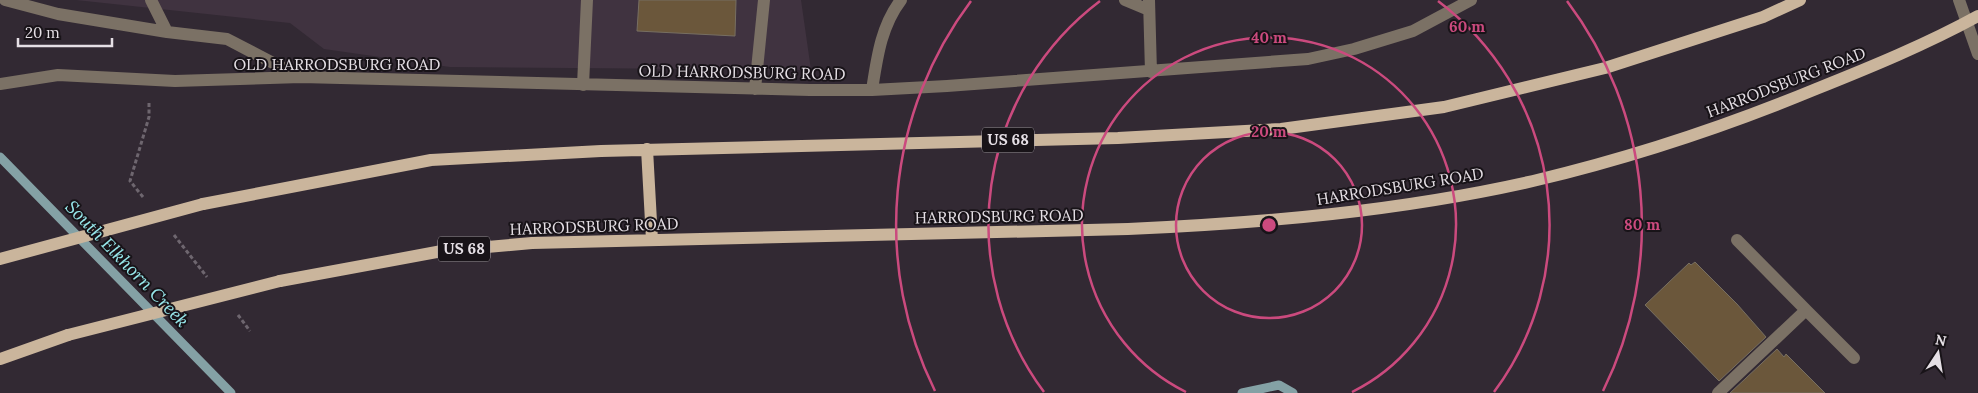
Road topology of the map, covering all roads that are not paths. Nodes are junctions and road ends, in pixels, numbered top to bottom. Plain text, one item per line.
1 (6, 0) edge
2 (151, 0) edge
3 (586, 0) edge
4 (764, 0) edge
5 (901, 0) edge
6 (1125, 0) edge
7 (1471, 0) edge
8 (1800, 0) edge
9 (1959, 0) edge
10 (1149, 5) edge
11 (1973, 19) edge
12 (167, 32) junction
13 (1978, 54) edge
14 (1151, 72) junction
15 (301, 77) junction
16 (0, 84) edge
17 (583, 85) junction
18 (755, 89) junction
19 (872, 90) junction
20 (647, 149) junction
21 (652, 240) junction
22 (1736, 240) dead end
23 (0, 259) edge
24 (1806, 310) junction
25 (1854, 358) dead end
26 (0, 359) edge
27 (1718, 393) edge

1 - 12 street
2 - 12 street
3 - 17 street
4 - 18 street
5 - 19 street
6 - 10 street
7 - 14 street, OLD HARRODSBURG ROAD
8 - 20 main road, US 68
9 - 11 street
10 - 14 street
11 - 13 street
11 - 21 main road, HARRODSBURG ROAD / US 68
12 - 15 street
14 - 19 street, OLD HARRODSBURG ROAD
15 - 16 street, OLD HARRODSBURG ROAD
15 - 17 street, OLD HARRODSBURG ROAD
17 - 18 street, OLD HARRODSBURG ROAD
18 - 19 street, OLD HARRODSBURG ROAD
20 - 21 main road
20 - 23 main road, US 68, bridge
21 - 26 main road, HARRODSBURG ROAD / US 68, bridge
22 - 24 street
24 - 25 street
24 - 27 street

